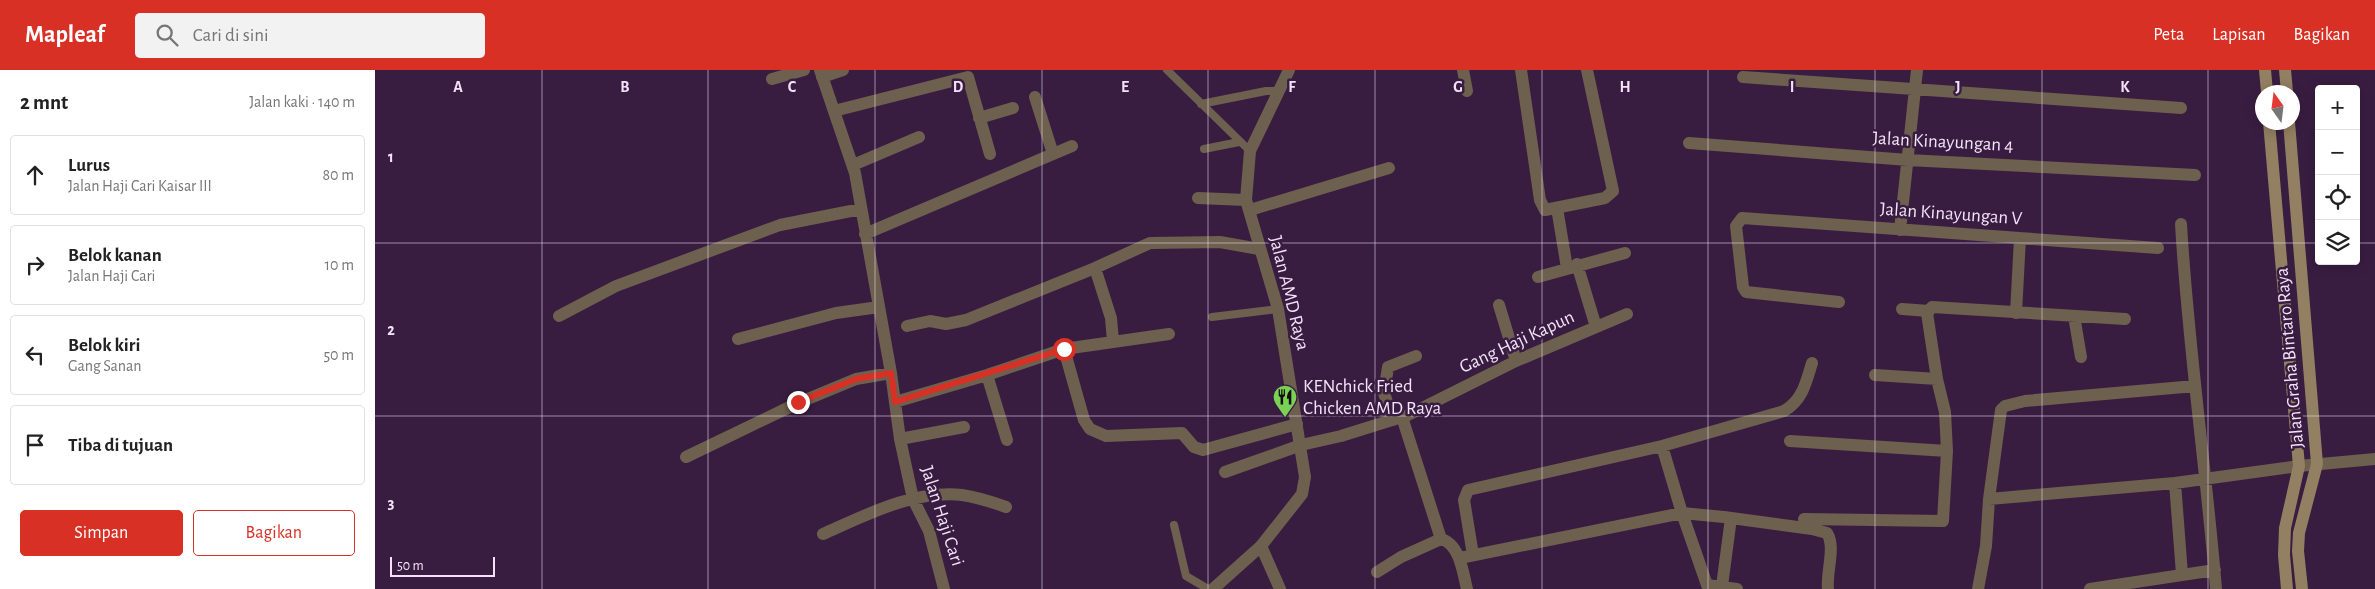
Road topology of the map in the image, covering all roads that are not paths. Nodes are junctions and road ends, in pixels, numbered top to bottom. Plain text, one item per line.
1 (804, 70) edge
2 (843, 70) edge
3 (1167, 70) edge
4 (1289, 70) edge
5 (1463, 70) edge
6 (1521, 70) edge
7 (1587, 70) edge
8 (1917, 70) edge
9 (2265, 70) edge
10 (2285, 70) edge
11 (821, 73) edge
12 (967, 74) edge
13 (1743, 77) dead end
14 (772, 79) dead end
15 (2266, 85) edge
16 (2286, 85) edge
17 (1915, 89) junction
18 (1279, 91) junction
19 (1467, 91) dead end
20 (1035, 97) dead end
21 (1201, 104) junction
22 (1013, 108) dead end
23 (2181, 108) dead end
24 (834, 112) junction
25 (979, 118) junction
26 (2270, 130) edge
27 (2290, 130) edge
28 (919, 137) dead end
29 (1689, 143) dead end
30 (1071, 146) dead end
31 (1245, 146) junction
32 (1204, 149) dead end
33 (990, 154) dead end
34 (1053, 154) junction
35 (1908, 160) junction
36 (853, 165) junction
37 (1389, 168) dead end
38 (2195, 175) dead end
39 (1198, 198) dead end
40 (1248, 205) junction
41 (1557, 208) junction
42 (861, 209) junction
43 (2181, 224) dead end
44 (1900, 230) junction
45 (865, 234) junction
46 (2020, 238) junction
47 (2158, 248) dead end
48 (1259, 249) junction
49 (1625, 253) dead end
50 (2300, 256) junction
51 (2281, 257) junction
52 (1572, 266) junction
53 (1095, 268) junction
54 (1538, 277) dead end
55 (1839, 302) dead end
56 (1499, 305) dead end
57 (879, 307) junction
58 (1278, 309) junction
59 (1902, 309) dead end
60 (1929, 311) junction
61 (2016, 313) junction
62 (1627, 314) dead end
63 (559, 316) dead end
64 (2074, 316) junction
65 (1212, 317) dead end
66 (2125, 319) dead end
67 (907, 326) dead end
68 (1596, 326) junction
69 (1169, 334) dead end
70 (737, 339) dead end
71 (1113, 341) junction
72 (1064, 349) junction
73 (1416, 356) dead end
74 (2081, 357) dead end
75 (1516, 361) junction
76 (1812, 363) dead end
77 (891, 373) junction
78 (987, 375) junction
79 (1875, 375) dead end
80 (1937, 379) junction
81 (2195, 386) junction
82 (895, 402) junction
83 (1398, 419) junction
84 (1297, 424) junction
85 (964, 427) dead end
86 (900, 439) junction
87 (1007, 440) dead end
88 (1790, 442) dead end
89 (1301, 444) junction
90 (1662, 446) junction
91 (1947, 451) junction
92 (685, 457) dead end
93 (2375, 459) edge
94 (2317, 464) junction
95 (2299, 466) junction
96 (1225, 472) dead end
97 (2206, 479) junction
98 (2175, 483) junction
99 (913, 499) junction
100 (1989, 499) junction
101 (1006, 507) dead end
102 (1681, 513) junction
103 (1731, 518) junction
104 (1804, 519) dead end
105 (1174, 525) dead end
106 (823, 534) dead end
107 (1441, 539) junction
108 (1261, 546) junction
109 (1473, 555) junction
110 (1460, 558) junction
111 (2215, 570) junction
112 (1377, 572) dead end
113 (2182, 574) junction
114 (1722, 586) junction
115 (944, 589) edge
116 (1209, 589) edge
117 (1213, 589) edge
118 (1280, 589) edge
119 (1467, 589) edge
120 (1737, 589) edge
121 (1828, 589) edge
122 (1978, 589) edge
123 (2090, 589) edge
124 (2216, 589) edge
125 (2287, 589) edge
126 (2302, 589) edge

1 - 14 street
2 - 11 street
3 - 21 lane
4 - 18 street, Jalan AMD Raya
5 - 19 street
6 - 41 street
7 - 41 street
8 - 17 street
9 - 15 main road
10 - 16 main road
11 - 24 street, Jalan Haji Cari
12 - 24 street
12 - 25 street
13 - 17 street
17 - 23 street
17 - 35 street
18 - 21 lane
18 - 31 street, Jalan AMD Raya
20 - 34 street
21 - 31 lane
22 - 25 street
24 - 36 street, Jalan Haji Cari
25 - 33 street
26 - 51 main road, Jalan Graha Bintaro Raya
27 - 50 main road, Jalan Graha Bintaro Raya
28 - 36 street
29 - 35 street, Jalan Kinayungan 4
30 - 34 street
31 - 32 lane
31 - 40 street, Jalan AMD Raya
34 - 45 street
35 - 38 street, Jalan Kinayungan 4
35 - 44 street
36 - 42 street, Jalan Haji Cari
37 - 40 street
39 - 40 street
40 - 48 street, Jalan AMD Raya
41 - 52 street
42 - 45 street, Jalan Haji Cari
42 - 63 street
43 - 81 street
44 - 46 street, Jalan Kinayungan V
44 - 55 street, Jalan Kinayungan V
45 - 57 street, Jalan Haji Cari
46 - 47 street, Jalan Kinayungan V
46 - 61 street
48 - 53 street
48 - 58 street, Jalan AMD Raya
49 - 52 street
50 - 51 main road
50 - 94 main road, Jalan Graha Bintaro Raya
51 - 95 main road, Jalan Graha Bintaro Raya
52 - 54 street
52 - 68 street
53 - 67 street
53 - 71 street
56 - 75 street
57 - 70 street
57 - 77 street, Jalan Haji Cari
58 - 65 lane
58 - 84 street, Jalan AMD Raya
59 - 60 street
60 - 61 street
60 - 80 street
61 - 64 street
62 - 68 street, Gang Haji Kapun
64 - 66 street
64 - 74 street
68 - 75 street, Gang Haji Kapun
69 - 71 street
71 - 72 street
72 - 78 street
72 - 84 street
73 - 83 street
75 - 83 street, Gang Haji Kapun
76 - 90 street
77 - 82 street, Jalan Haji Cari
77 - 92 street
78 - 82 street
78 - 87 street
79 - 80 street
80 - 91 street
81 - 97 street
81 - 100 street
82 - 86 street, Jalan Haji Cari
83 - 89 street, Gang Haji Kapun
83 - 107 street
84 - 89 street, Jalan AMD Raya
85 - 86 street
86 - 99 street, Jalan Haji Cari
88 - 91 street
89 - 96 street, Gang Haji Kapun
89 - 108 street, Jalan AMD Raya
90 - 102 street
90 - 109 street
91 - 104 street
93 - 94 street
94 - 95 street
94 - 126 main road, Jalan Graha Bintaro Raya
95 - 97 street
95 - 125 main road, Jalan Graha Bintaro Raya
97 - 98 street
97 - 111 street
98 - 100 street
98 - 113 street
99 - 101 street
99 - 106 street
99 - 115 street, Jalan Haji Cari
100 - 122 street
102 - 103 street
102 - 109 street
102 - 114 street
103 - 114 street
103 - 121 street
105 - 116 lane
107 - 110 street
107 - 112 street
108 - 117 street, Jalan AMD Raya
108 - 118 street
109 - 110 street
110 - 119 street
111 - 113 street
111 - 124 street
113 - 123 street
114 - 120 street

